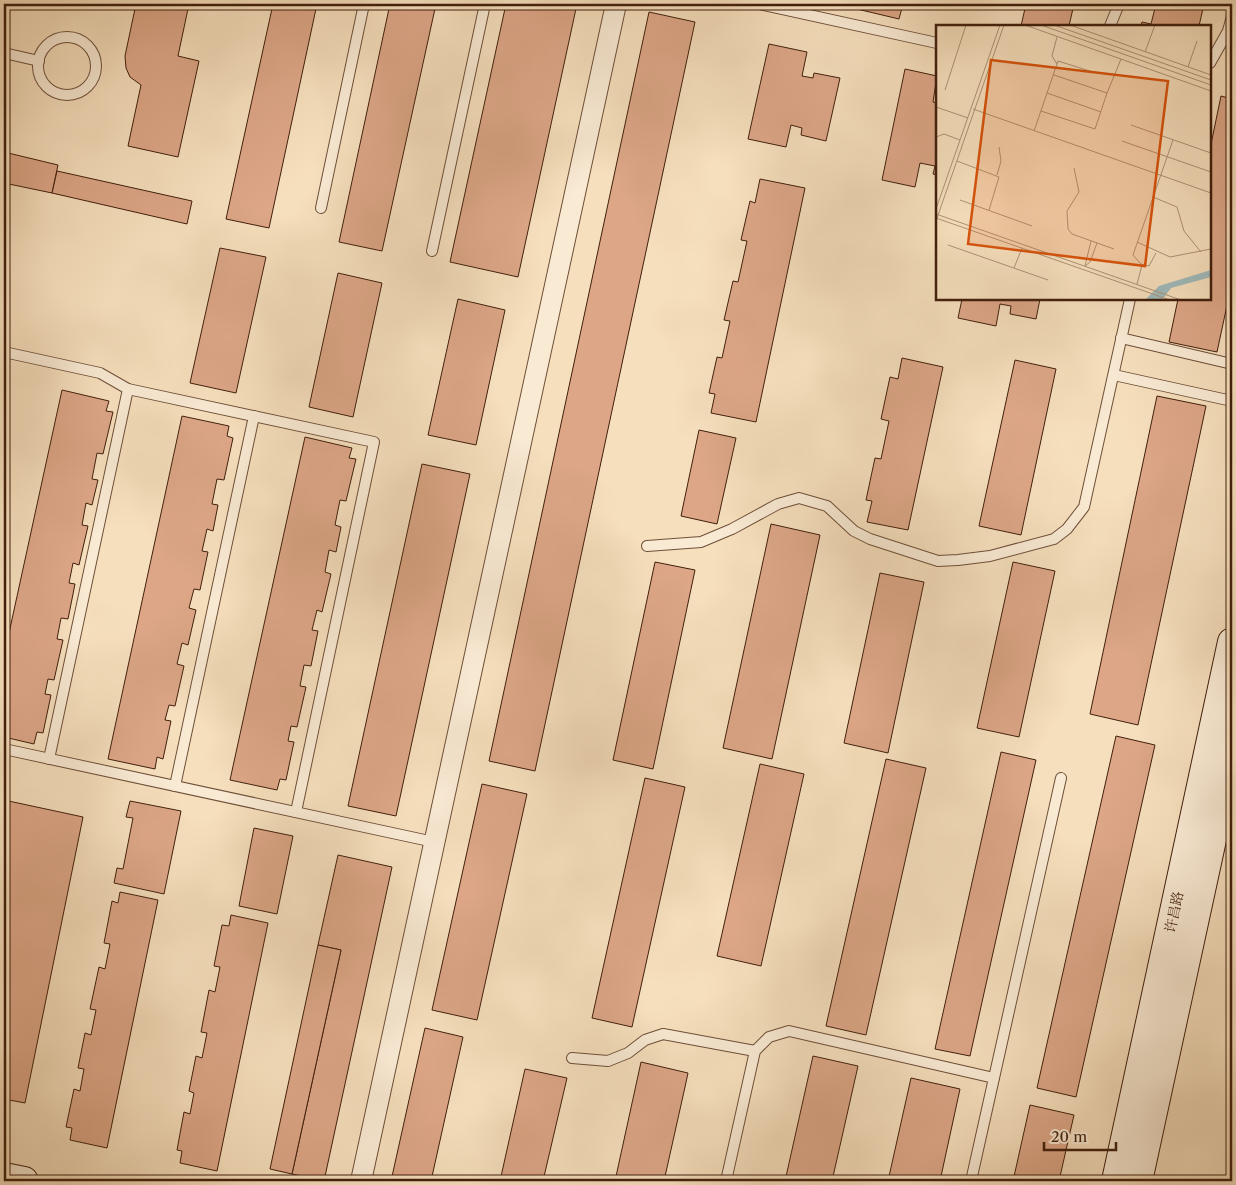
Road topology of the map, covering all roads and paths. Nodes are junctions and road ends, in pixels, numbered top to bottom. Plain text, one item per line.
1 (364, 4) edge
2 (485, 4) edge
3 (616, 4) edge
4 (759, 4) edge
5 (1119, 4) edge
6 (775, 6) edge
7 (1232, 19) edge
8 (1110, 25) edge
9 (936, 43) edge
10 (4, 53) edge
11 (39, 61) junction
12 (1211, 61) edge
13 (321, 208) dead end
14 (432, 252) dead end
15 (1130, 300) edge
16 (1121, 338) junction
17 (4, 352) edge
18 (1232, 364) edge
19 (1114, 375) junction
20 (128, 389) junction
21 (1232, 401) edge
22 (254, 416) junction
23 (647, 546) dead end
24 (1232, 642) edge
25 (1232, 747) edge
26 (4, 749) edge
27 (49, 758) junction
28 (1061, 778) dead end
29 (175, 786) junction
30 (296, 812) junction
31 (434, 842) junction
32 (755, 1052) junction
33 (572, 1058) dead end
34 (994, 1078) junction
35 (4, 1177) edge
36 (24, 1181) edge
37 (361, 1181) edge
38 (726, 1181) edge
39 (971, 1181) edge
40 (1116, 1181) edge
41 (1138, 1181) edge

1 - 13 lane
2 - 14 lane
3 - 31 street
4 - 6 lane
5 - 8 lane
6 - 9 lane
7 - 12 lane
10 - 11 lane
11 - 11 lane
15 - 16 lane
16 - 18 lane
16 - 19 lane
17 - 20 lane
19 - 21 lane
19 - 23 lane
20 - 22 lane
20 - 27 lane
22 - 29 lane
22 - 30 lane
24 - 40 street, 许昌路
25 - 41 street, 许昌路
26 - 27 lane
27 - 29 lane
28 - 34 lane
29 - 30 lane
30 - 31 lane
31 - 37 street
32 - 33 lane
32 - 34 lane
32 - 38 lane
34 - 39 lane
35 - 36 street

